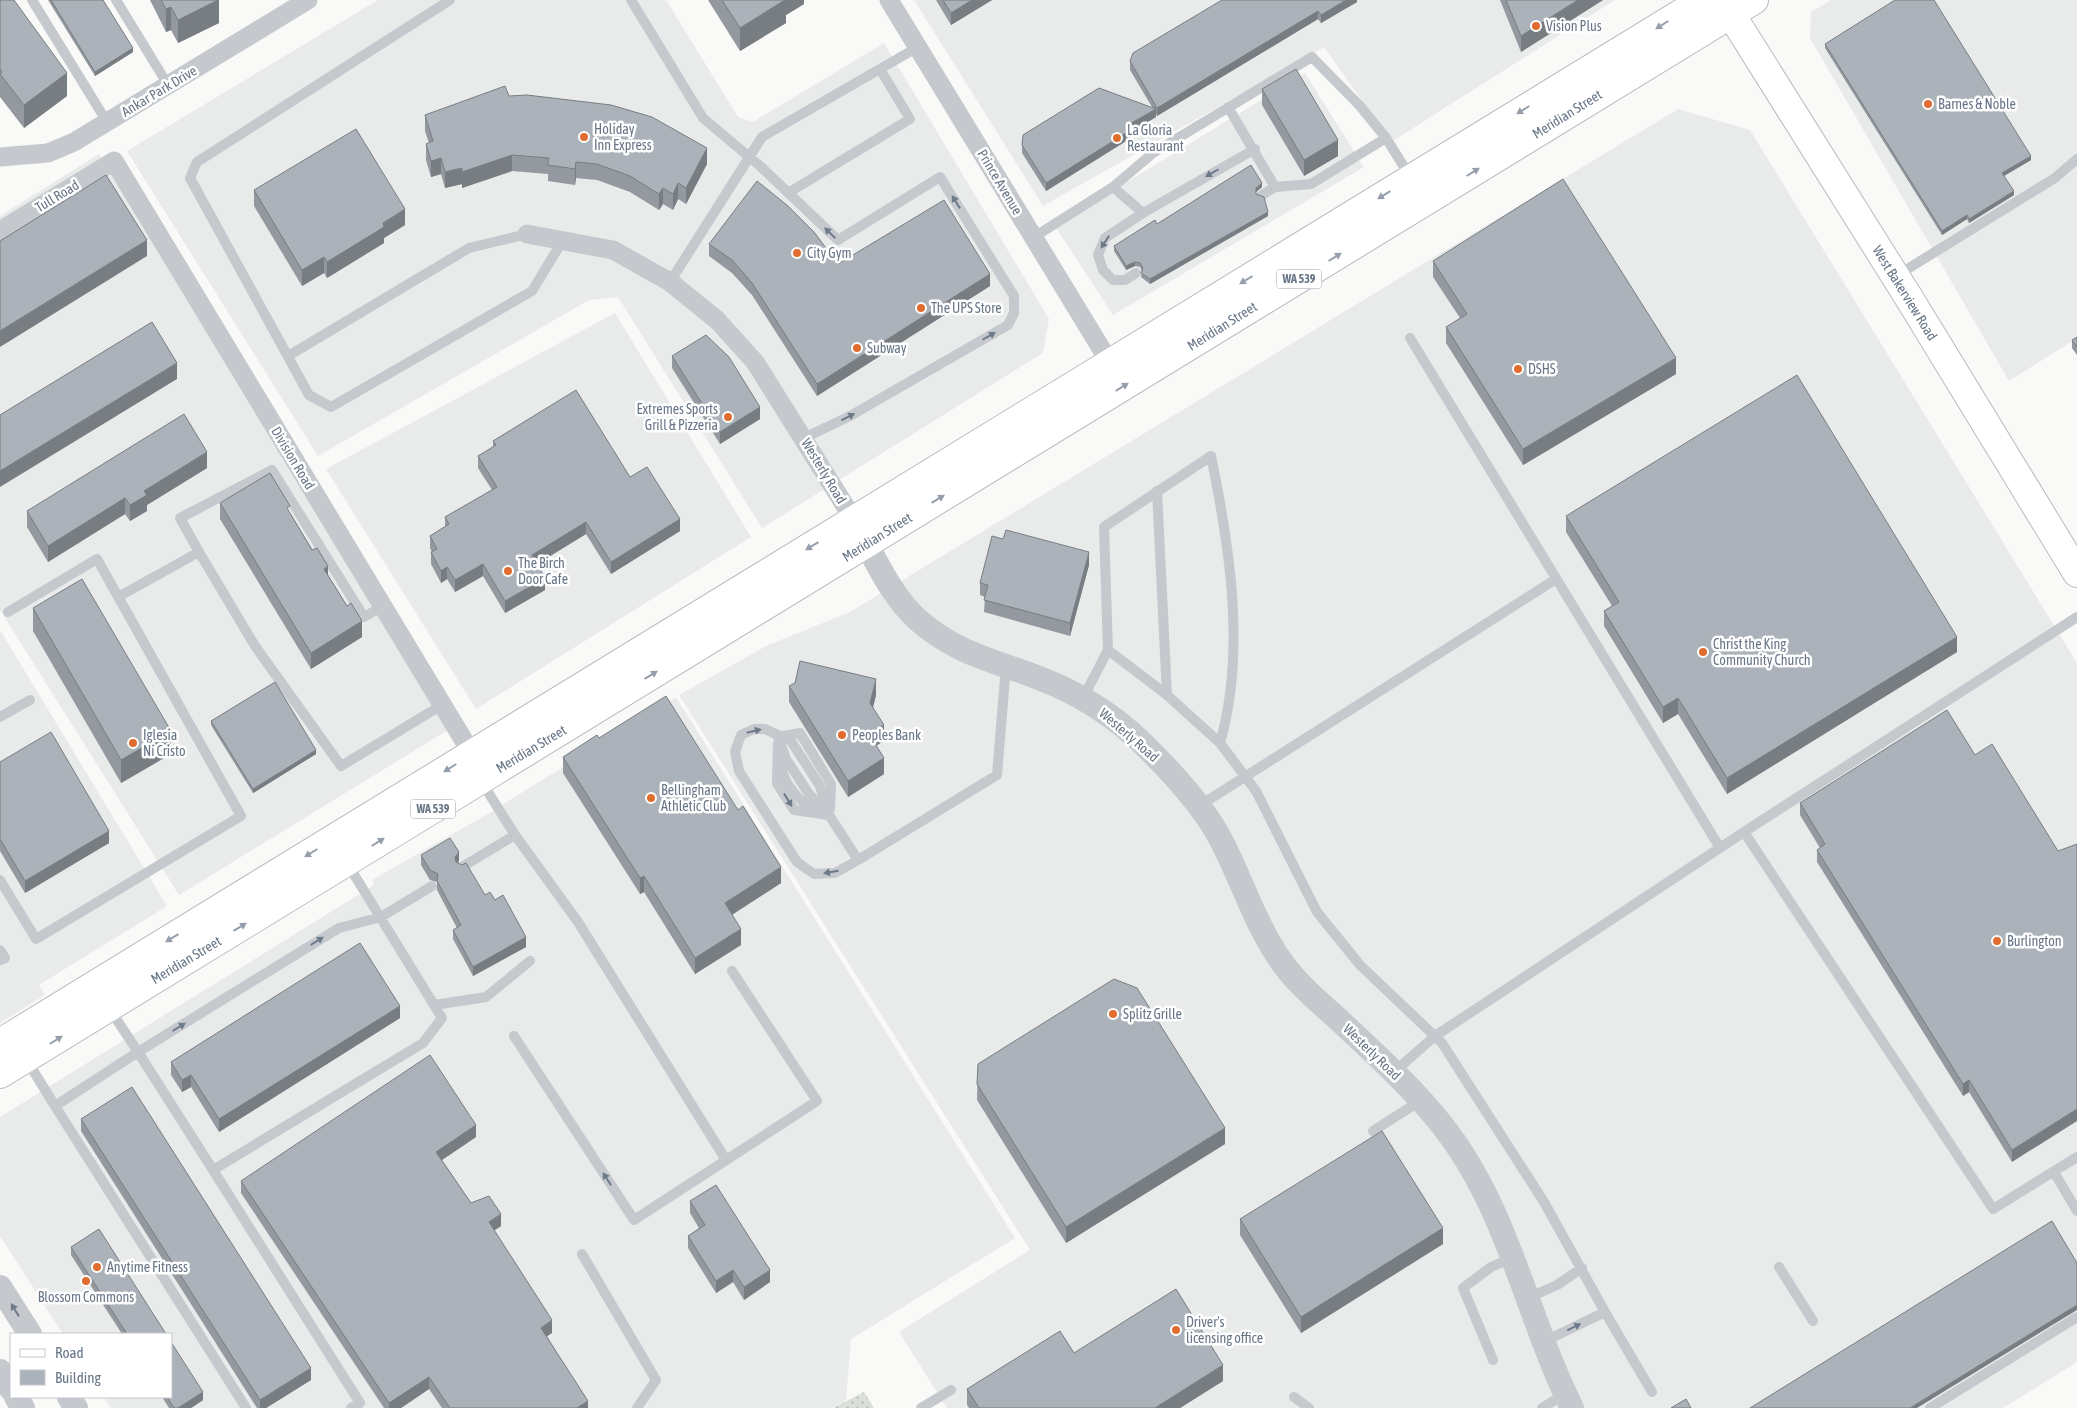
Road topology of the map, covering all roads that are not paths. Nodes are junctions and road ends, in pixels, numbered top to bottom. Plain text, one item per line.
1 (32, 0) edge
2 (116, 0) edge
3 (308, 0) edge
4 (450, 0) edge
5 (632, 0) edge
6 (889, 0) edge
7 (1703, 0) edge
8 (1754, 0) edge
9 (1726, 7) edge
10 (918, 47) junction
11 (880, 69) junction
12 (168, 85) junction
13 (1228, 108) junction
14 (107, 122) junction
15 (1386, 138) junction
16 (1255, 149) junction
17 (0, 157) edge
18 (750, 158) junction
19 (2077, 159) edge
20 (114, 162) joint
21 (1412, 179) junction
22 (1275, 186) junction
23 (1113, 187) junction
24 (788, 193) junction
25 (1262, 195) edge
26 (1143, 213) junction
27 (0, 231) edge
28 (527, 234) joint
29 (1034, 237) junction
30 (563, 240) junction
31 (1136, 273) dead end
32 (1895, 276) junction
33 (670, 282) junction
34 (1410, 338) dead end
35 (288, 356) junction
36 (1110, 363) junction
37 (804, 438) junction
38 (1031, 443) junction
39 (1157, 491) junction
40 (860, 532) junction
41 (198, 552) junction
42 (2077, 573) edge
43 (1556, 579) junction
44 (118, 598) junction
45 (383, 606) junction
46 (8, 612) dead end
47 (2077, 617) edge
48 (647, 647) junction
49 (1108, 650) junction
50 (1006, 666) junction
51 (1168, 695) junction
52 (1083, 698) junction
53 (30, 700) dead end
54 (442, 705) junction
55 (0, 718) edge
56 (778, 737) junction
57 (1220, 743) junction
58 (472, 754) junction
59 (1245, 775) junction
60 (480, 780) junction
61 (1198, 807) junction
62 (829, 815) junction
63 (1744, 832) junction
64 (515, 835) junction
65 (1720, 848) junction
66 (858, 860) junction
67 (346, 862) junction
68 (462, 868) edge
69 (0, 880) edge
70 (432, 886) edge
71 (381, 917) junction
72 (0, 950) edge
73 (0, 960) edge
74 (530, 961) dead end
75 (732, 971) dead end
76 (434, 1005) junction
77 (109, 1007) junction
78 (514, 1036) dead end
79 (1435, 1036) junction
80 (0, 1043) edge
81 (138, 1052) junction
82 (26, 1059) junction
83 (1393, 1072) junction
84 (0, 1074) edge
85 (1420, 1101) junction
86 (55, 1106) junction
87 (1373, 1130) dead end
88 (2077, 1158) edge
89 (726, 1160) junction
90 (213, 1170) junction
91 (2054, 1172) junction
92 (2077, 1211) edge
93 (582, 1254) dead end
94 (1512, 1258) junction
95 (1582, 1268) junction
96 (1779, 1268) dead end
97 (0, 1287) edge
98 (1528, 1298) junction
99 (1605, 1312) junction
100 (2077, 1317) edge
101 (1813, 1321) dead end
102 (29, 1333) edge
103 (1543, 1342) junction
104 (1493, 1360) dead end
105 (0, 1371) edge
106 (10, 1387) edge
107 (951, 1390) dead end
108 (1652, 1392) dead end
109 (1294, 1397) dead end
110 (1568, 1401) edge
111 (246, 1408) edge
112 (351, 1408) edge
113 (637, 1408) edge
114 (922, 1408) edge
115 (1309, 1408) edge
116 (1542, 1408) edge
117 (1930, 1408) edge

1 - 14 lane
2 - 12 lane
3 - 12 street, Ankar Park Drive
4 - 35 lane
5 - 18 lane
6 - 10 street, Prince Avenue
7 -> 21 main road, Meridian Street / WA 539
8 - 9 main road, Meridian Street / WA 539
9 - 32 main road, West Bakerview Road
38 -> 9 main road, Meridian Street / WA 539
10 - 11 lane
10 - 29 street, Prince Avenue
11 - 18 lane
11 - 24 lane
12 - 14 street, Ankar Park Drive
13 - 15 lane
13 - 16 lane
13 - 23 lane
14 - 17 street, Ankar Park Drive
15 - 21 lane
15 - 22 lane
16 - 22 lane
16 -> 26 lane
18 - 24 lane
18 - 33 lane
19 - 32 lane
20 - 27 street, Tull Road
20 - 45 street, Division Road
21 -> 36 main road, Meridian Street / WA 539
22 - 25 lane
23 - 26 lane
23 - 29 lane
37 -> 24 lane
26 -> 31 lane
28 - 30 street, Westerly Road
28 - 35 lane
29 - 36 street, Prince Avenue
30 - 33 street, Westerly Road
30 - 35 lane
32 - 42 main road, West Bakerview Road
33 - 37 street, Westerly Road
34 - 43 lane
36 - 38 main road
36 - 40 main road, Meridian Street / WA 539
37 - 40 street, Westerly Road
40 -> 38 main road, Meridian Street / WA 539
39 - 49 lane
39 - 51 lane
39 - 57 lane
40 -> 48 main road, Meridian Street / WA 539
40 - 50 street, Westerly Road
60 -> 40 main road, Meridian Street / WA 539
41 - 44 lane
41 - 45 lane
41 - 54 lane
43 - 59 lane
43 - 65 lane
44 - 46 lane
44 - 69 lane
45 - 54 street, Division Road
47 - 63 lane
48 - 58 main road, Meridian Street / WA 539
48 - 60 main road
49 - 51 lane
49 - 52 lane
50 - 52 street, Westerly Road
50 - 66 lane
51 - 57 lane
52 - 61 street, Westerly Road
53 - 55 lane
54 - 58 street, Division Road
56 - 62 lane
56 - 62 lane
56 -> 62 lane
66 -> 56 lane
57 - 59 lane
58 -> 80 main road, Meridian Street / WA 539
59 - 61 lane
59 - 79 lane
60 - 64 lane
67 -> 60 main road, Meridian Street / WA 539
61 - 83 street, Westerly Road
62 - 66 lane
63 - 65 lane
63 - 91 lane
64 - 68 lane
64 - 89 lane
65 - 79 lane
67 - 71 lane
77 -> 67 main road, Meridian Street / WA 539
70 - 71 lane
71 - 76 lane
81 -> 71 lane
72 - 73 lane
74 - 76 lane
75 - 89 lane
76 - 90 lane
77 - 81 lane
82 -> 77 main road, Meridian Street / WA 539
89 -> 78 lane
79 - 83 lane
79 - 95 lane
81 - 86 lane
81 - 90 lane
82 - 84 main road, Meridian Street / WA 539
82 - 86 lane
83 - 85 street, Westerly Road
85 - 87 lane
85 - 94 street, Westerly Road
86 - 111 lane
88 - 91 lane
90 - 112 lane
91 - 92 lane
93 - 113 lane
94 - 98 street, Westerly Road
94 - 104 lane
95 - 98 lane
95 - 99 lane
96 - 101 lane
102 -> 97 street
98 - 103 street, Westerly Road
103 -> 99 lane
99 - 108 lane
100 - 117 lane
103 - 110 street, Westerly Road
105 - 106 street
107 - 114 lane
109 - 115 lane
110 - 116 lane

